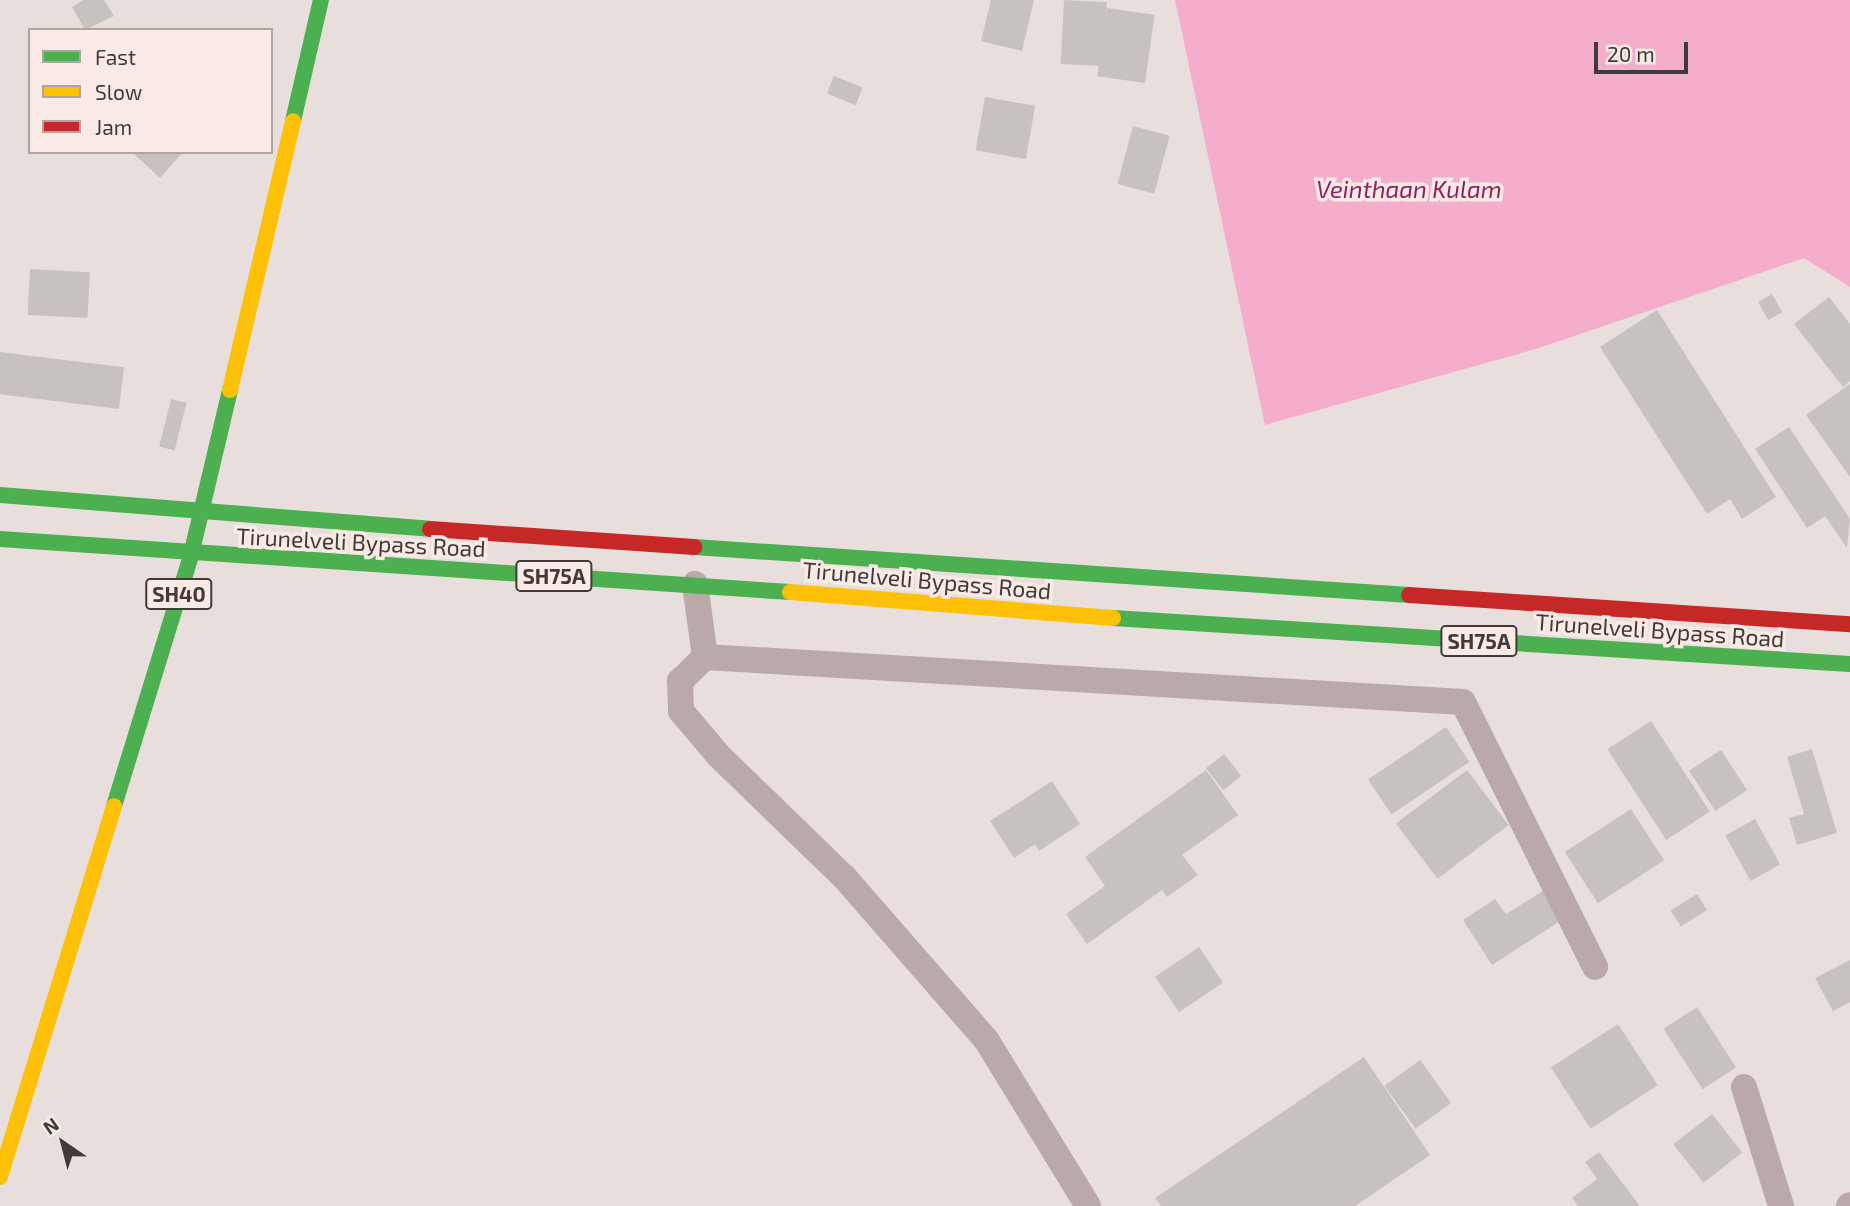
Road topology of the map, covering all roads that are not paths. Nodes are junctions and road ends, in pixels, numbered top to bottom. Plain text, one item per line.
1 (321, 0) edge
2 (0, 495) edge
3 (201, 514) junction
4 (0, 539) edge
5 (191, 555) junction
6 (695, 584) junction
7 (1850, 624) edge
8 (705, 657) junction
9 (1850, 664) edge
10 (1595, 967) dead end
11 (1744, 1087) dead end
12 (0, 1177) edge
13 (1088, 1206) edge
14 (1781, 1206) edge

1 - 3 main road, SH40
2 - 3 main road, Tirunelveli Bypass Road
3 - 5 main road, SH40
3 - 7 main road, Tirunelveli Bypass Road / SH75A
4 - 5 main road, Tirunelveli Bypass Road / SH75A
5 - 6 main road, Tirunelveli Bypass Road / SH75A
5 - 12 main road, SH40
6 - 8 street
6 - 9 main road, Tirunelveli Bypass Road / SH75A
8 - 10 street
8 - 13 street
11 - 14 street

